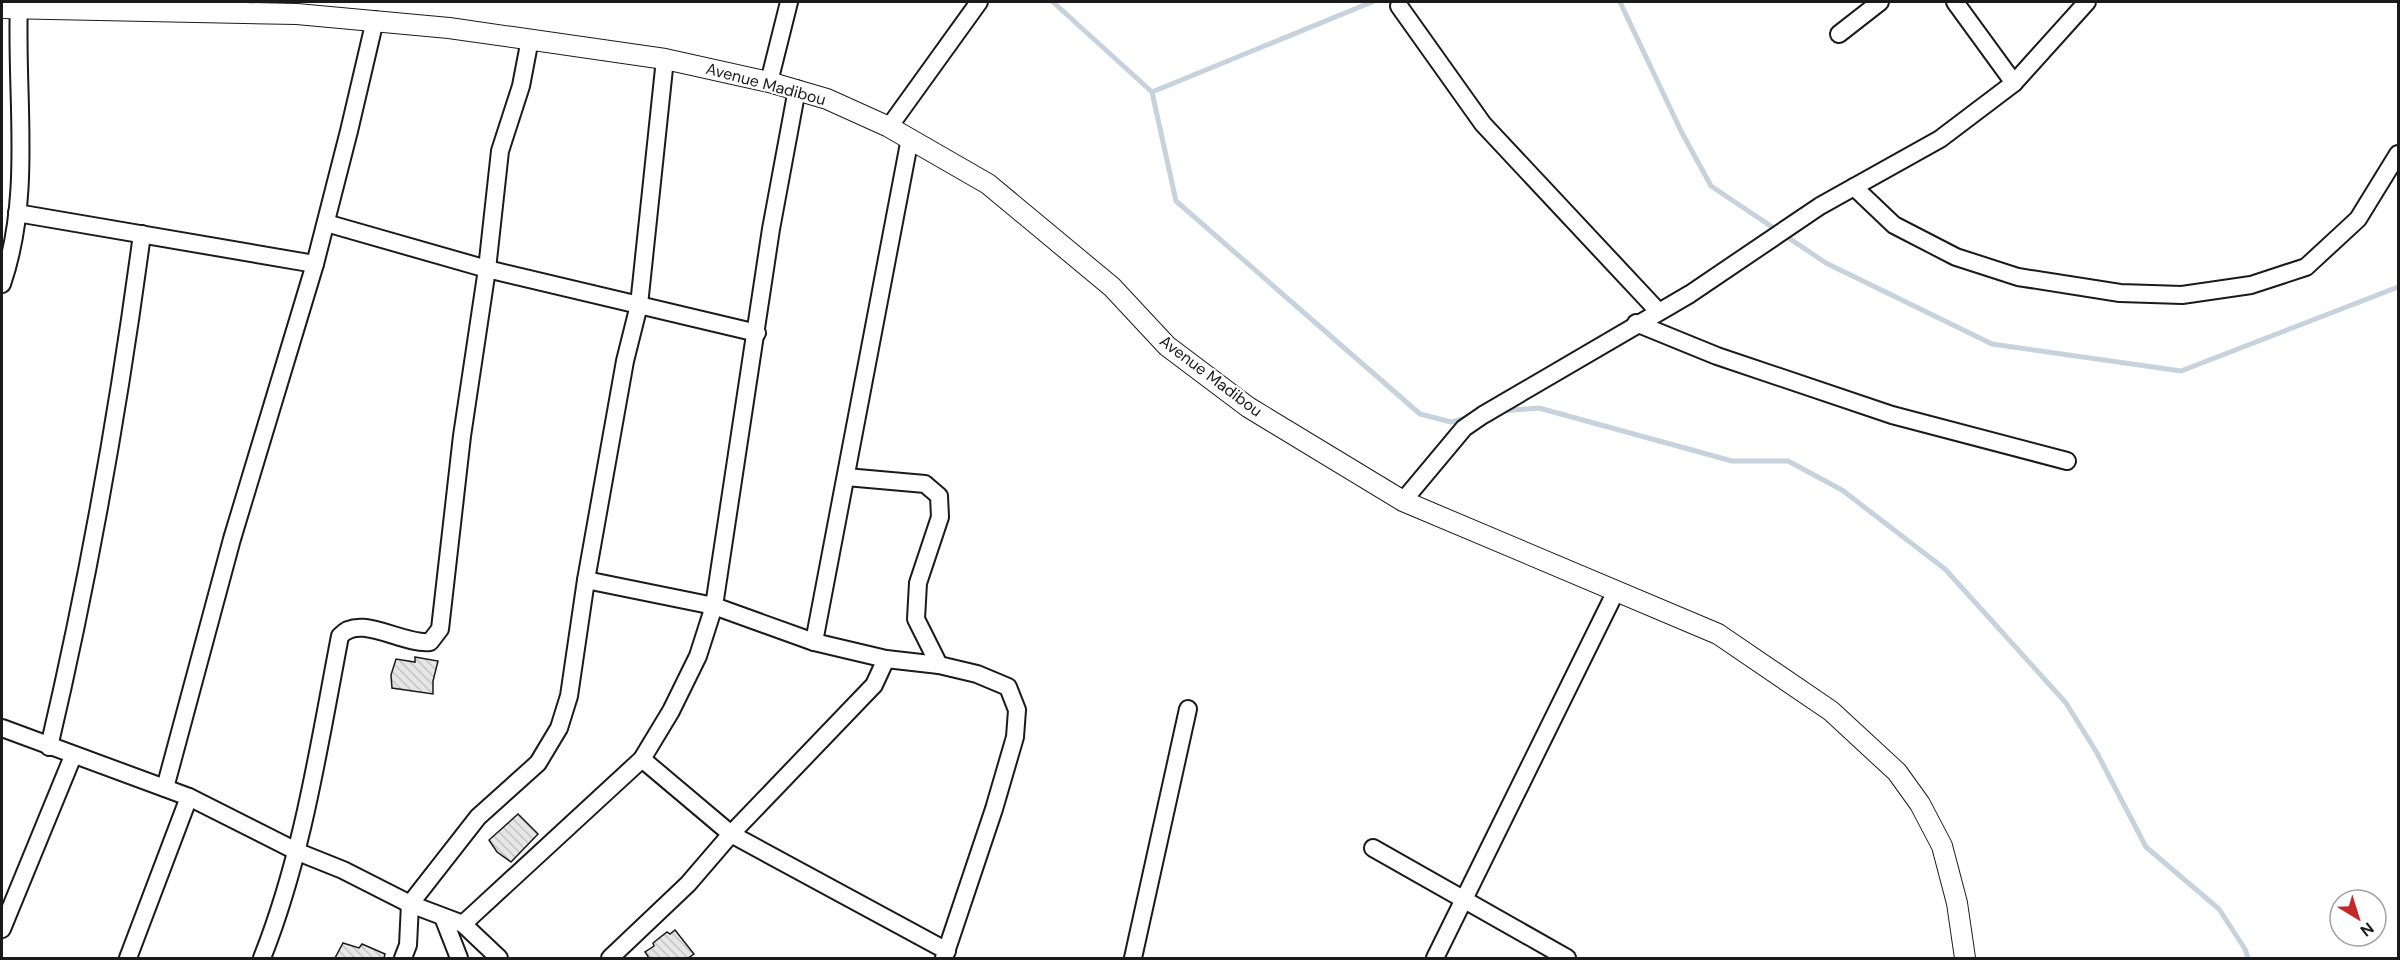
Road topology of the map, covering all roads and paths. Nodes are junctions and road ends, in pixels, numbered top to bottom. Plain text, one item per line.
1 (789, 2) edge
2 (979, 2) edge
3 (1880, 2) edge
4 (1954, 2) edge
5 (2087, 2) edge
6 (13, 6) edge
7 (1399, 6) dead end
8 (170, 7) edge
9 (375, 20) junction
10 (1839, 34) dead end
11 (530, 39) junction
12 (664, 59) junction
13 (769, 82) junction
14 (2014, 83) junction
15 (797, 89) junction
16 (889, 127) junction
17 (910, 138) junction
18 (2398, 154) edge
19 (1854, 188) junction
20 (17, 213) junction
21 (326, 223) junction
22 (142, 234) junction
23 (315, 264) junction
24 (487, 269) junction
25 (2, 284) edge
26 (639, 305) junction
27 (1658, 311) junction
28 (1636, 323) junction
29 (757, 333) junction
30 (2067, 461) dead end
31 (846, 477) junction
32 (1403, 501) junction
33 (586, 579) junction
34 (1616, 591) junction
35 (714, 606) junction
36 (814, 642) junction
37 (886, 659) junction
38 (939, 665) junction
39 (1188, 710) dead end
40 (2, 728) edge
41 (49, 747) junction
42 (73, 756) junction
43 (642, 759) junction
44 (165, 788) junction
45 (189, 797) junction
46 (731, 834) junction
47 (1373, 848) dead end
48 (298, 852) junction
49 (1464, 899) junction
50 (410, 904) junction
51 (444, 917) junction
52 (463, 924) junction
53 (2, 929) edge
54 (945, 955) edge
55 (128, 958) edge
56 (262, 958) edge
57 (403, 958) edge
58 (459, 958) edge
59 (499, 958) edge
60 (610, 958) edge
61 (1132, 958) edge
62 (1435, 958) edge
63 (1567, 958) edge
64 (1965, 958) edge

1 - 13 street
2 - 16 street
3 - 10 street
4 - 14 street
5 - 14 street
6 - 8 street, Avenue Madibou
6 - 20 street
7 - 27 street
8 - 9 street, Avenue Madibou
9 - 11 street, Avenue Madibou
9 - 21 street
11 - 12 street, Avenue Madibou
11 - 24 street
12 - 13 street, Avenue Madibou
12 - 26 street
13 - 15 street, Avenue Madibou
14 - 19 street
15 - 16 street, Avenue Madibou
15 - 29 street
16 - 17 street, Avenue Madibou
17 - 31 street
17 - 32 street, Avenue Madibou
18 - 19 street
19 - 27 street
20 - 22 street
20 - 25 street
21 - 23 street
21 - 24 street
22 - 23 street
22 - 41 street
23 - 44 street
24 - 26 street
24 - 48 street
26 - 29 street
26 - 33 street
27 - 28 street
28 - 30 street
28 - 32 street
29 - 35 street
31 - 36 street
31 - 38 street
32 - 34 street, Avenue Madibou
33 - 35 street
33 - 50 street
34 - 49 street
34 - 64 street, Avenue Madibou
35 - 36 street
35 - 43 street
36 - 37 street
37 - 38 street
37 - 46 street
38 - 54 street
39 - 61 street
40 - 41 street
41 - 42 street
42 - 44 street
42 - 53 street
43 - 46 street
43 - 52 street
44 - 45 street
45 - 48 street
45 - 55 street
46 - 54 street
46 - 60 street
47 - 49 street
48 - 50 street
48 - 56 street
49 - 62 street
49 - 63 street
50 - 51 street
50 - 57 street
51 - 52 street
51 - 58 street
52 - 59 street

